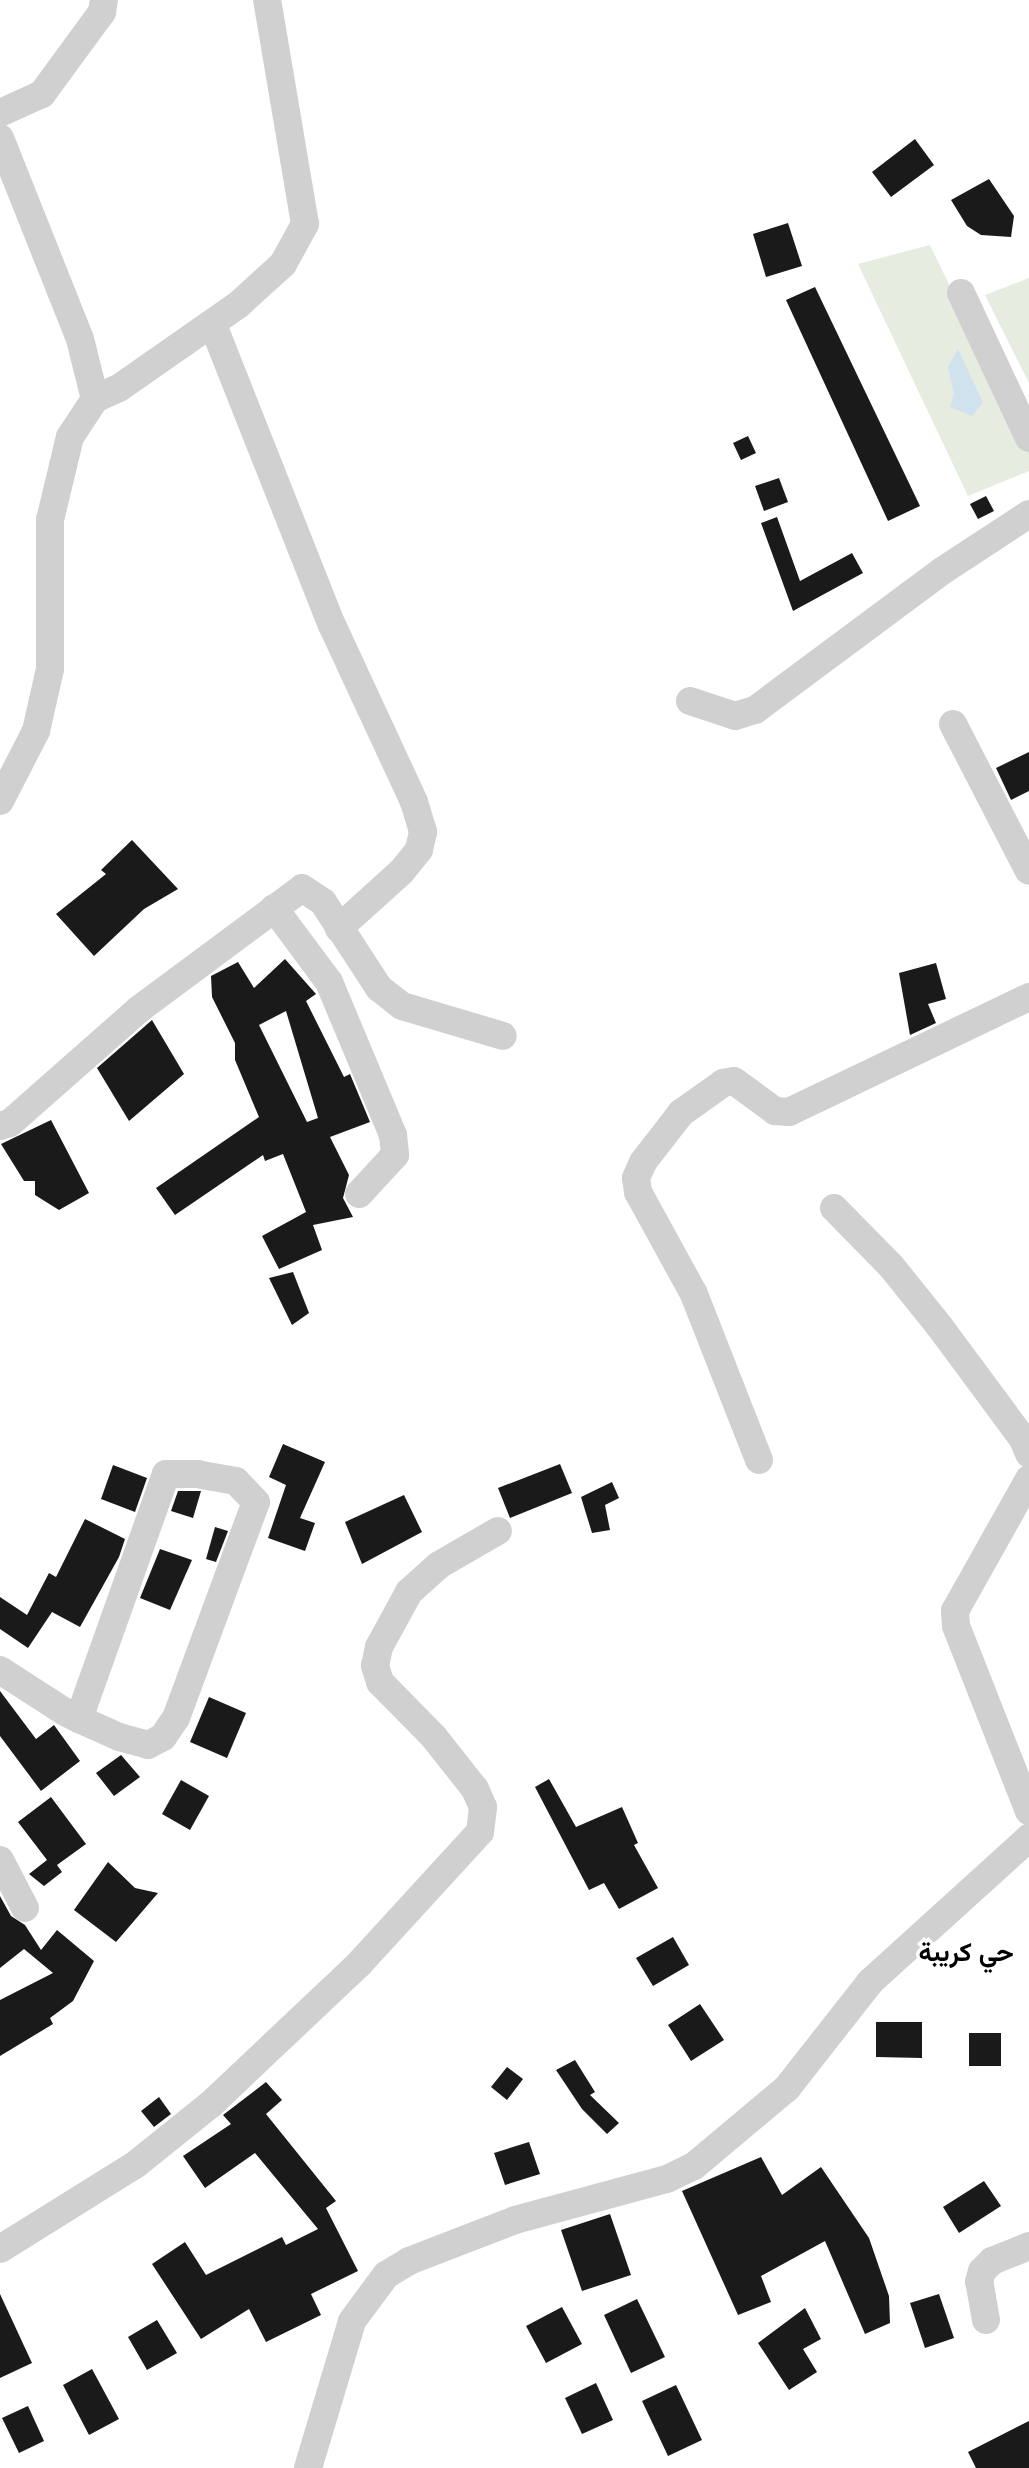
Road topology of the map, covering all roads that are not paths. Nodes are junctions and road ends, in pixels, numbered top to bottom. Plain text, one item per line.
1 (104, 0) edge
2 (267, 0) edge
3 (0, 113) edge
4 (0, 138) edge
5 (961, 293) dead end
6 (213, 325) junction
7 (95, 399) junction
8 (1029, 438) edge
9 (1029, 514) edge
10 (690, 701) dead end
11 (953, 724) dead end
12 (0, 801) edge
13 (1029, 871) edge
14 (274, 908) junction
15 (339, 928) junction
16 (1029, 997) edge
17 (503, 1036) dead end
18 (0, 1126) edge
19 (359, 1194) dead end
20 (834, 1208) dead end
21 (1029, 1454) edge
22 (759, 1460) dead end
23 (1029, 1479) edge
24 (498, 1531) dead end
25 (0, 1670) edge
26 (79, 1719) junction
27 (1029, 1811) edge
28 (1029, 1838) edge
29 (0, 1860) edge
30 (25, 1908) dead end
31 (1029, 2246) edge
32 (0, 2249) edge
33 (986, 2320) dead end
34 (308, 2468) edge

1 - 3 street
2 - 6 street
4 - 7 street
5 - 8 street
6 - 7 street
6 - 15 street
7 - 12 street
9 - 10 street
11 - 13 street
14 - 15 street
14 - 18 street
14 - 19 street
15 - 17 street
16 - 22 street
20 - 21 street
23 - 27 street
24 - 32 street
25 - 26 street
26 - 26 street
28 - 34 street
29 - 30 street
31 - 33 street

